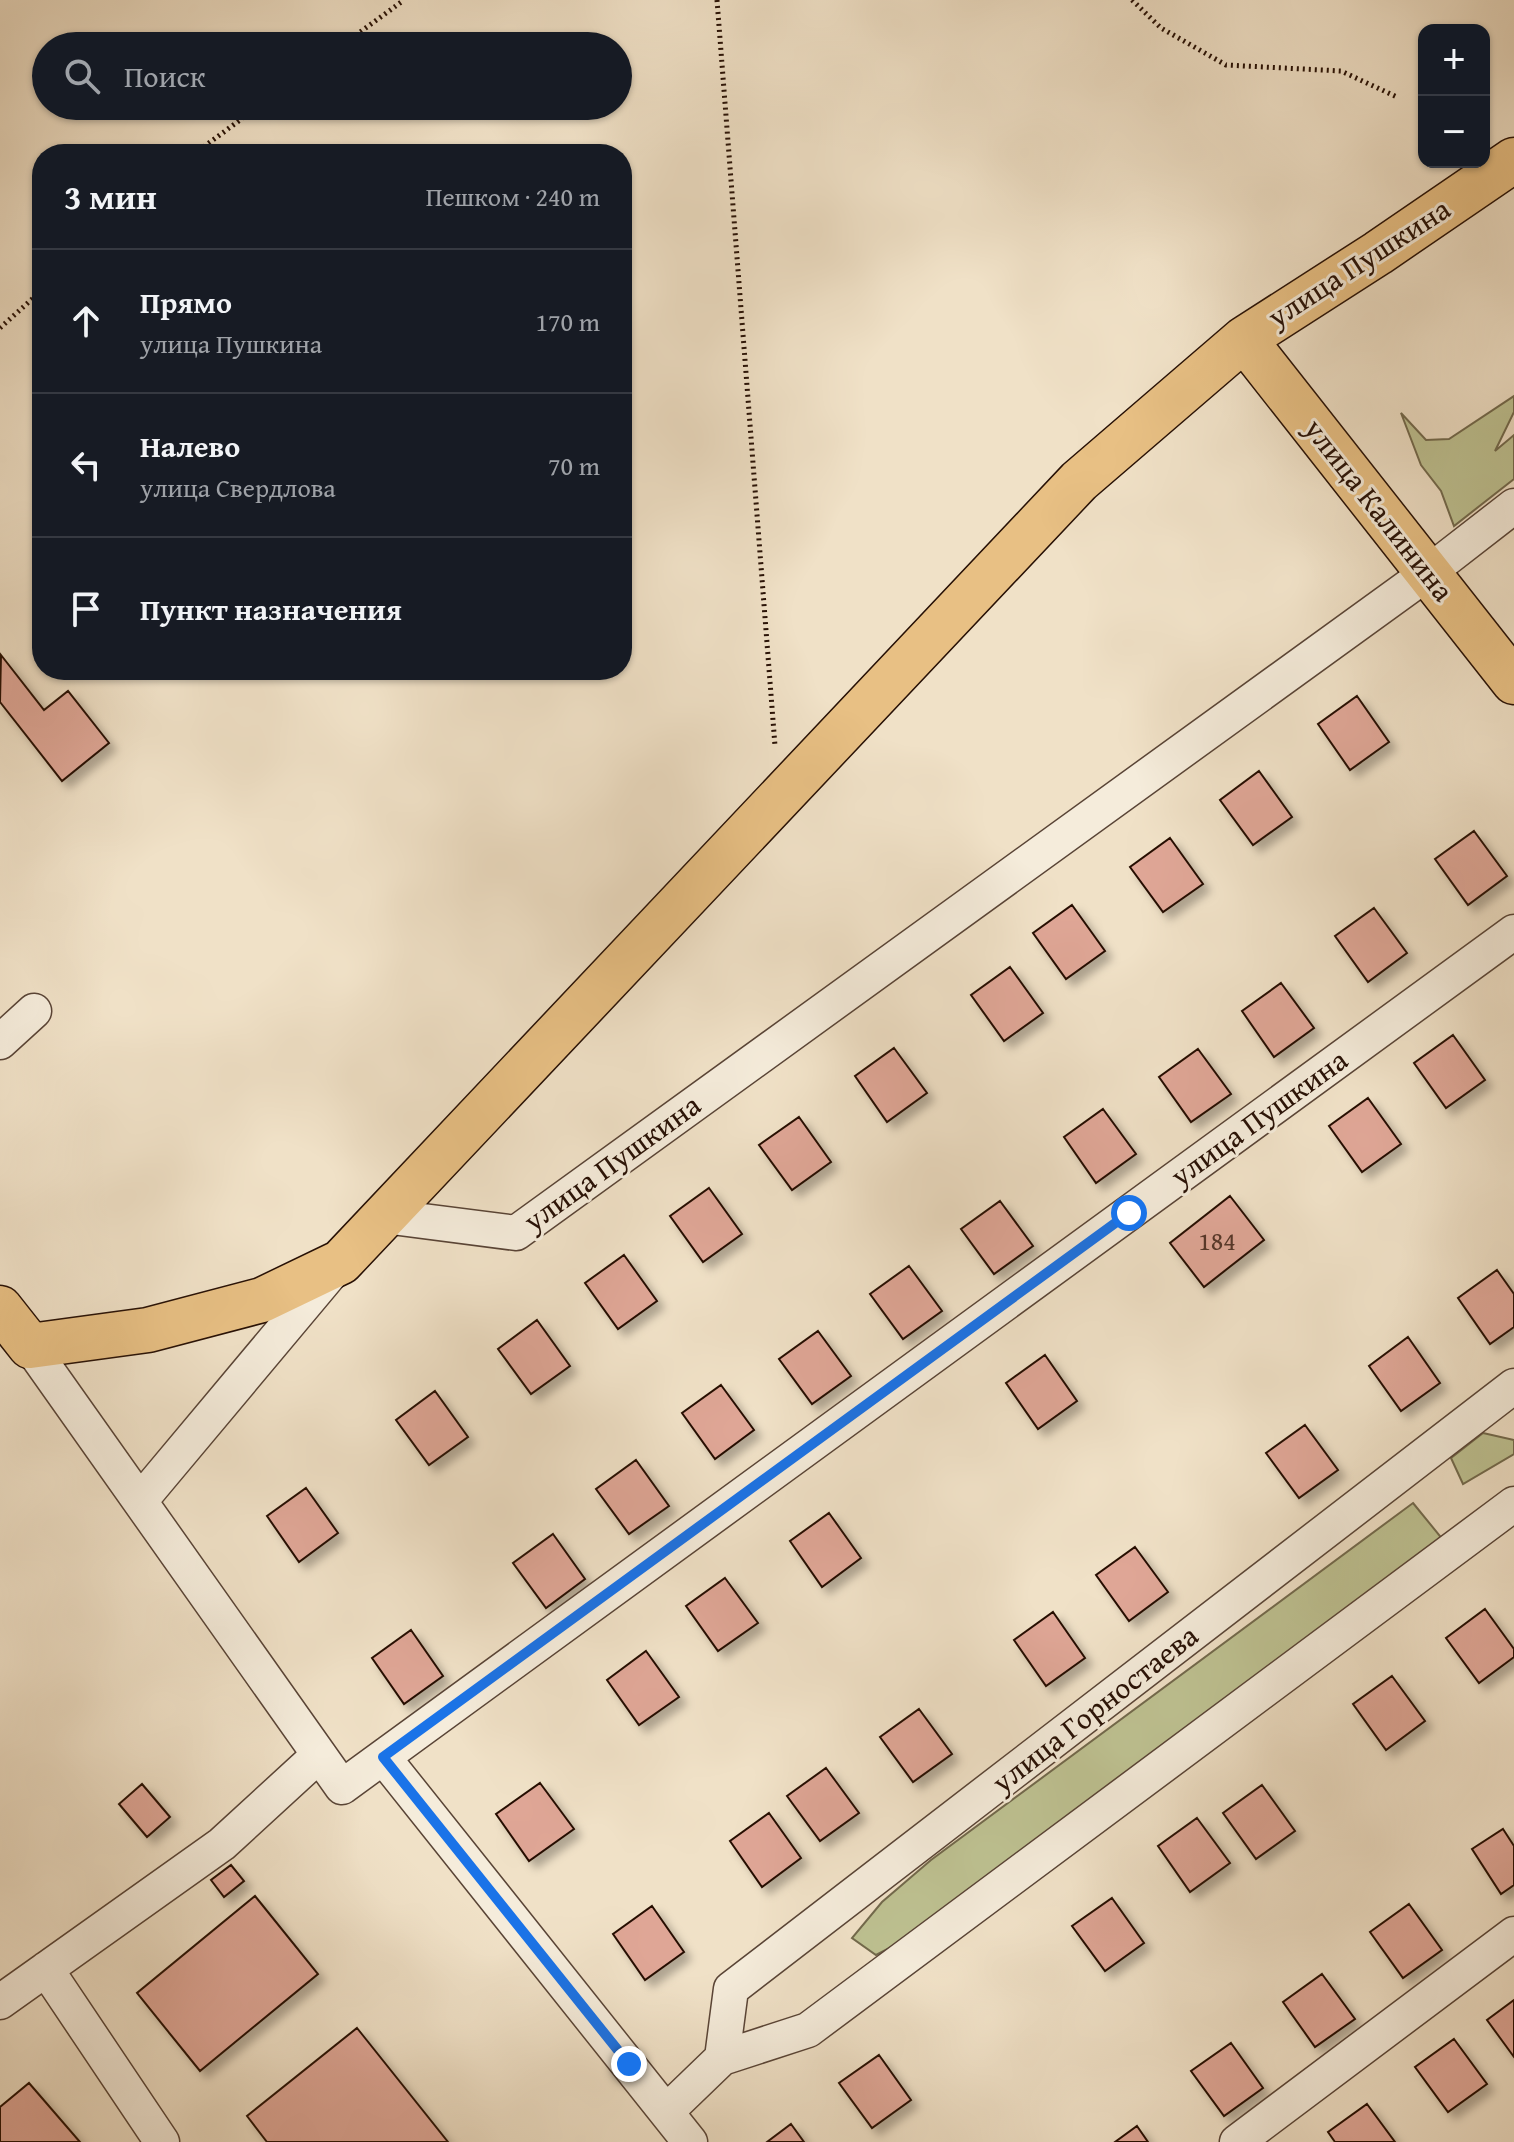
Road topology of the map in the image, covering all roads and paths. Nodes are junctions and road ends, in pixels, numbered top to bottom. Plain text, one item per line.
1 (404, 0) edge
2 (717, 0) edge
3 (1132, 0) edge
4 (360, 32) edge
5 (1397, 97) dead end
6 (240, 120) edge
7 (208, 144) edge
8 (1514, 160) edge
9 (32, 299) edge
10 (0, 328) edge
11 (1244, 339) junction
12 (1514, 506) edge
13 (1429, 572) junction
14 (1514, 682) edge
15 (779, 799) junction
16 (1514, 932) edge
17 (34, 1011) dead end
18 (0, 1042) edge
19 (384, 1216) junction
20 (341, 1262) junction
21 (0, 1308) edge
22 (30, 1346) junction
23 (1514, 1386) edge
24 (140, 1501) junction
25 (1514, 1504) edge
26 (319, 1755) junction
27 (383, 1757) junction
28 (1514, 1934) edge
29 (46, 1969) junction
30 (0, 2002) edge
31 (722, 2058) junction
32 (667, 2111) junction
33 (162, 2142) edge
34 (690, 2142) edge
35 (1237, 2142) edge

1 - 4 path
2 - 15 path
3 - 5 path
6 - 7 path
8 - 11 main road, улица Пушкина
9 - 10 path
11 - 13 main road, улица Калинина
11 - 15 main road, улица Пушкина
12 - 13 street, улица Пушкина
13 - 14 main road, улица Калинина
13 - 19 street, улица Пушкина
15 - 19 main road, улица Пушкина
16 - 27 street, улица Пушкина
17 - 18 street
19 - 20 main road, улица Пушкина
20 - 22 main road
20 - 24 street
21 - 22 main road
22 - 24 street
23 - 31 street, улица Горностаева
24 - 26 street
25 - 31 street
26 - 27 street, улица Пушкина
26 - 29 street
27 - 32 street
28 - 35 street
29 - 30 street
29 - 33 street
31 - 32 street
32 - 34 street

